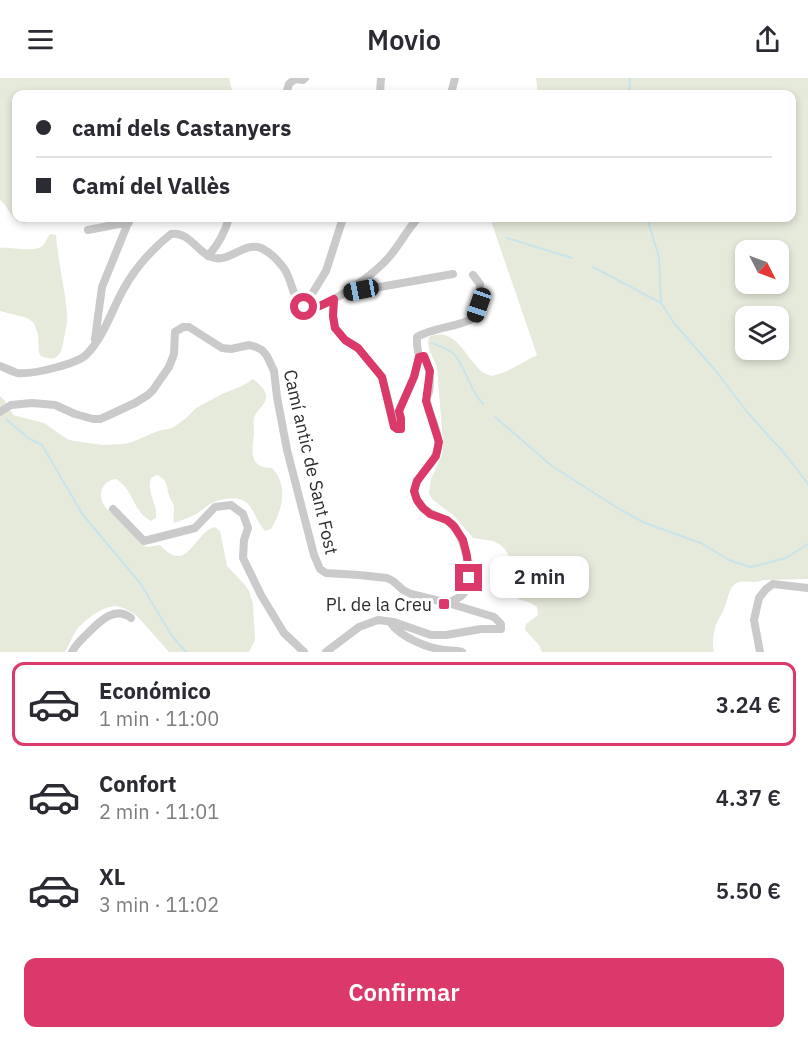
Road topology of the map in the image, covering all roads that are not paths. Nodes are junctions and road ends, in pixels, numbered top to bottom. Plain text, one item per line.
1 (305, 78) edge
2 (287, 90) edge
3 (122, 222) edge
4 (129, 222) edge
5 (227, 222) edge
6 (342, 222) edge
7 (414, 222) edge
8 (88, 230) dead end
9 (208, 256) junction
10 (453, 274) dead end
11 (473, 275) dead end
12 (342, 294) junction
13 (334, 299) junction
14 (304, 307) junction
15 (94, 346) junction
16 (419, 357) junction
17 (0, 366) edge
18 (0, 412) edge
19 (113, 509) dead end
20 (808, 588) edge
21 (448, 603) junction
22 (131, 618) dead end
23 (389, 622) junction
24 (72, 652) edge
25 (303, 652) edge
26 (326, 652) edge
27 (462, 652) edge
28 (760, 652) edge

1 - 2 street
3 - 8 street
4 - 15 street
5 - 9 street
6 - 14 street
7 - 12 street
9 - 14 street
9 - 15 street
10 - 12 street
11 - 16 street
12 - 13 street
13 - 14 street
13 - 16 street
15 - 17 street
16 - 21 street
18 - 21 street, Camí antic de Sant Fost
19 - 25 street
20 - 28 street
21 - 23 street
22 - 24 street
23 - 26 street
23 - 27 street

